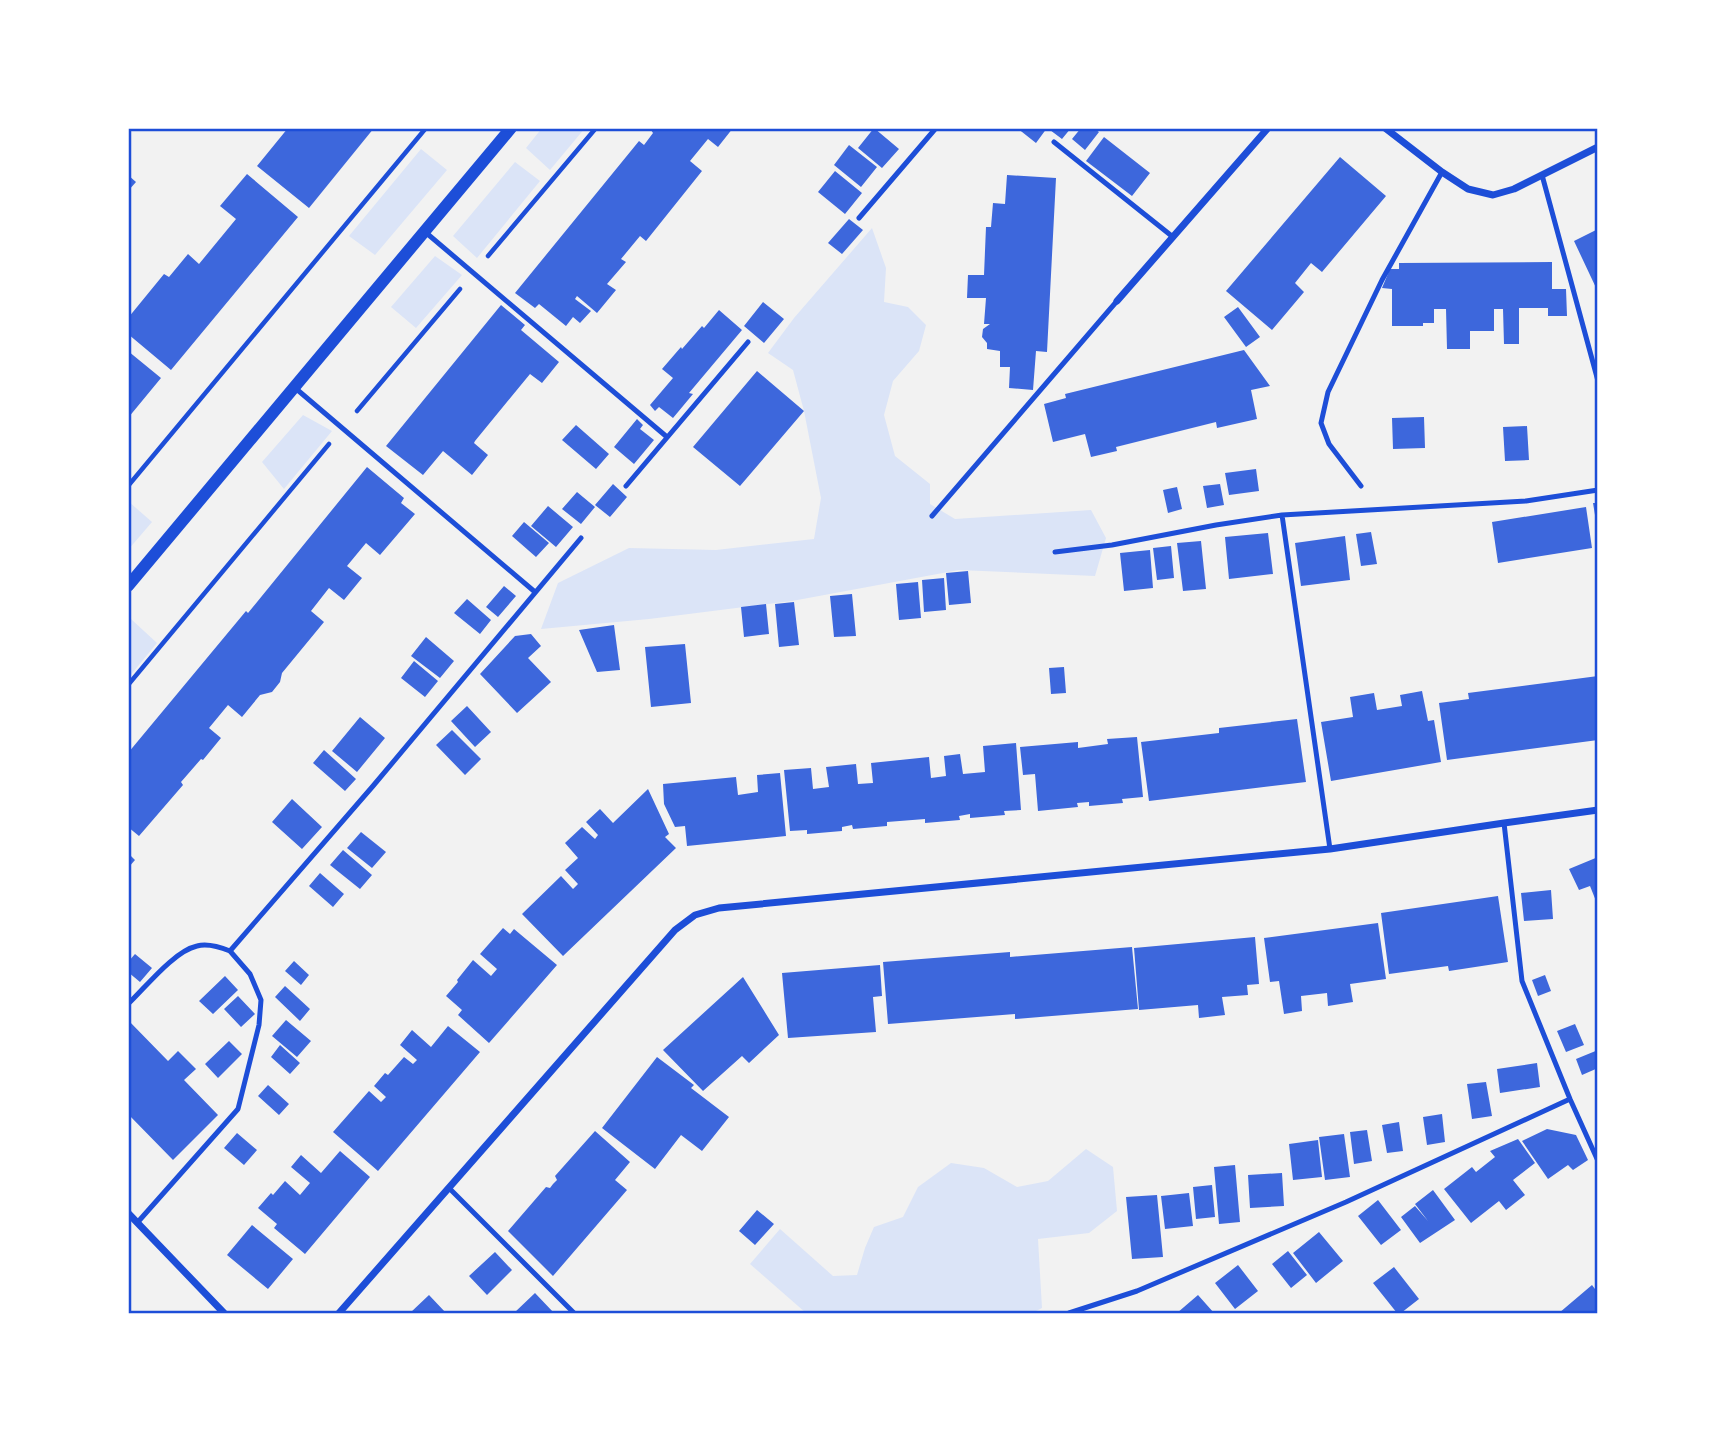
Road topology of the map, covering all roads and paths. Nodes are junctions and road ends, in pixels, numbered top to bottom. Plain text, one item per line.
1 (426, 128) edge
2 (596, 128) edge
3 (936, 128) edge
4 (1268, 128) edge
5 (1385, 128) edge
6 (508, 129) edge
7 (1054, 142) dead end
8 (1598, 146) edge
9 (1442, 172) junction
10 (1542, 175) junction
11 (859, 218) dead end
12 (424, 231) junction
13 (1173, 237) junction
14 (473, 273) junction
15 (1117, 301) joint
16 (748, 342) dead end
17 (1598, 382) edge
18 (294, 387) junction
19 (343, 428) junction
20 (667, 437) junction
21 (128, 486) edge
22 (626, 486) dead end
23 (1361, 486) dead end
24 (1598, 489) edge
25 (1282, 515) junction
26 (932, 516) dead end
27 (581, 538) dead end
28 (1055, 552) dead end
29 (128, 586) edge
30 (536, 592) junction
31 (128, 685) edge
32 (1598, 810) edge
33 (1504, 823) junction
34 (1330, 849) junction
35 (230, 951) junction
36 (128, 1004) edge
37 (1570, 1099) junction
38 (1598, 1161) edge
39 (449, 1188) junction
40 (128, 1213) edge
41 (137, 1223) junction
42 (224, 1313) edge
43 (339, 1313) edge
44 (574, 1313) edge
45 (1069, 1313) edge

1 - 21 path
2 - 14 path
3 - 11 lane
4 - 13 street
5 - 9 street
6 - 12 street
7 - 13 lane
8 - 10 street
9 - 10 street
9 - 23 lane
10 - 17 lane
12 - 14 lane
12 - 18 street
13 - 15 street
14 - 19 path
14 - 20 lane
15 - 26 lane
16 - 20 lane
18 - 19 lane
18 - 29 street
19 - 30 lane
19 - 31 path
20 - 22 lane
24 - 25 lane
25 - 28 lane
25 - 34 lane
27 - 30 lane
30 - 35 lane
32 - 33 street
33 - 34 street
33 - 37 lane
34 - 39 street
35 - 36 lane
35 - 41 lane
37 - 38 lane
37 - 45 lane
39 - 43 street
39 - 44 lane
40 - 41 street
41 - 42 street

